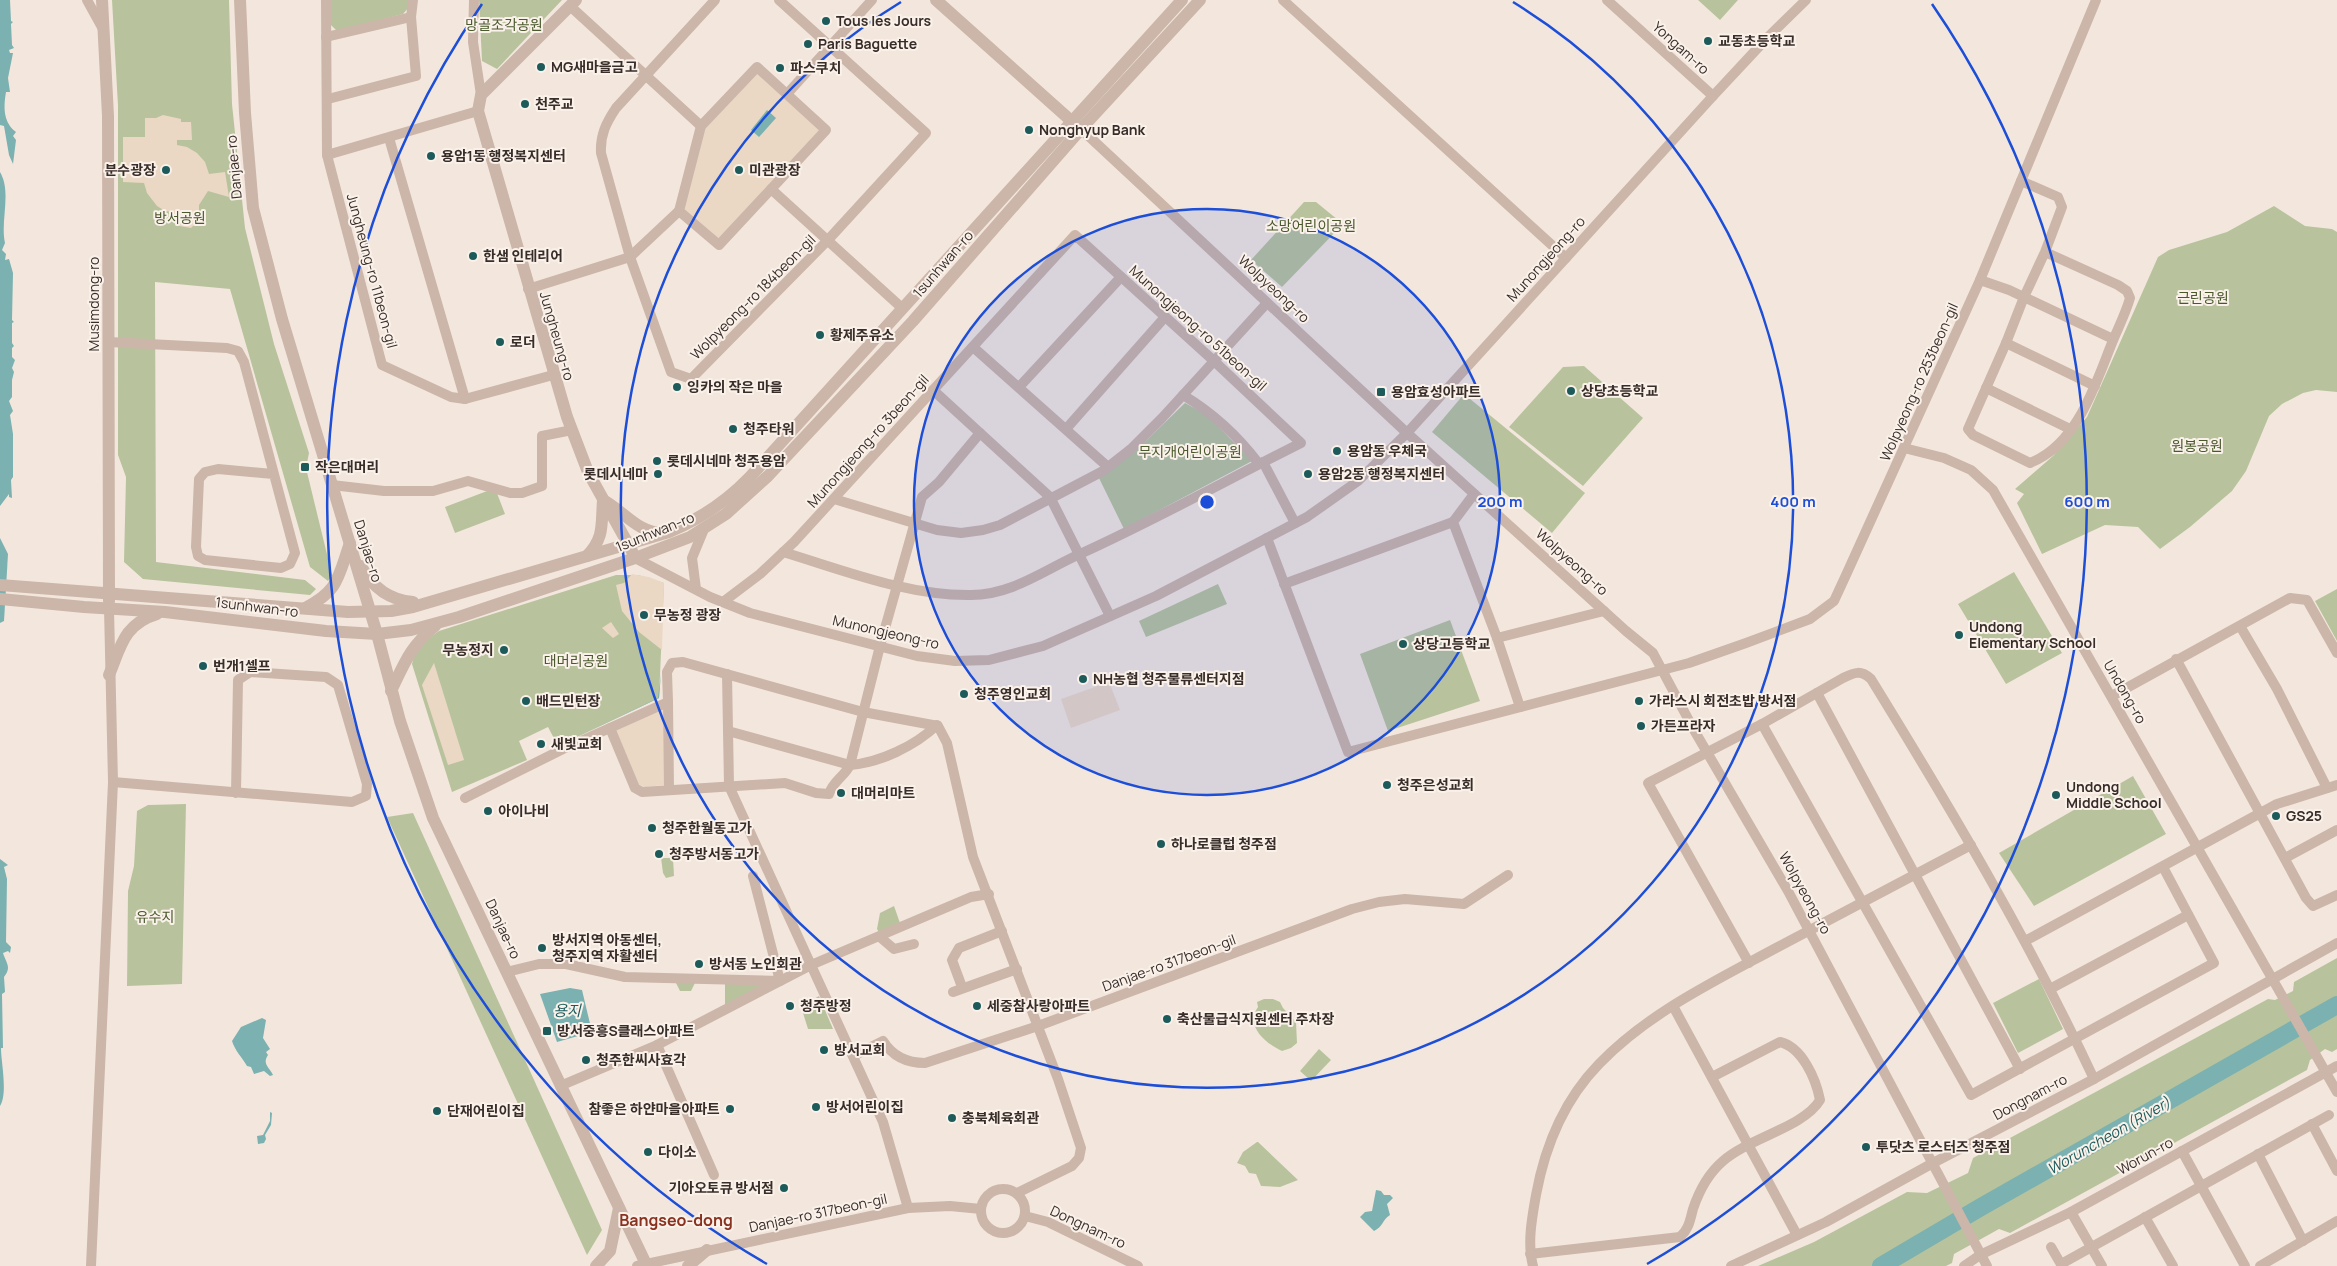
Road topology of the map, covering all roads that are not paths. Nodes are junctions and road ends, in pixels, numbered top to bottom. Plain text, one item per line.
1 (87, 0) edge
2 (102, 0) edge
3 (240, 0) edge
4 (326, 0) edge
5 (413, 0) edge
6 (474, 0) edge
7 (715, 0) edge
8 (779, 0) edge
9 (872, 0) edge
10 (936, 0) edge
11 (1182, 0) edge
12 (1200, 0) edge
13 (1283, 0) edge
14 (1608, 0) edge
15 (1806, 0) edge
16 (2096, 0) edge
17 (573, 3) edge
18 (411, 17) junction
19 (104, 30) junction
20 (326, 37) junction
21 (830, 46) junction
22 (646, 74) junction
23 (786, 94) junction
24 (481, 95) junction
25 (1713, 96) junction
26 (328, 99) junction
27 (478, 111) junction
28 (1071, 120) junction
29 (701, 126) junction
30 (1081, 129) junction
31 (389, 138) junction
32 (327, 155) junction
33 (2021, 181) junction
34 (771, 189) junction
35 (679, 211) junction
36 (1075, 235) joint
37 (827, 241) junction
38 (2045, 252) junction
39 (630, 257) junction
40 (1566, 258) junction
41 (1121, 277) junction
42 (1980, 280) junction
43 (528, 289) junction
44 (2024, 297) junction
45 (1267, 302) junction
46 (902, 308) junction
47 (1166, 317) junction
48 (2113, 339) junction
49 (109, 342) junction
50 (2006, 343) junction
51 (973, 347) junction
52 (1214, 361) junction
53 (553, 375) junction
54 (2095, 386) junction
55 (1019, 387) junction
56 (1986, 388) junction
57 (933, 390) junction
58 (1183, 395) junction
59 (465, 399) junction
60 (1066, 429) junction
61 (2070, 429) junction
62 (572, 430) junction
63 (980, 433) junction
64 (1407, 433) junction
65 (1904, 448) junction
66 (1261, 463) junction
67 (1108, 468) junction
68 (273, 474) junction
69 (332, 485) junction
70 (1474, 494) junction
71 (1050, 497) junction
72 (834, 499) junction
73 (603, 500) junction
74 (1453, 522) junction
75 (914, 523) junction
76 (1295, 523) junction
77 (704, 529) junction
78 (669, 532) junction
79 (1266, 538) junction
80 (350, 544) junction
81 (628, 544) junction
82 (783, 552) junction
83 (1078, 555) junction
84 (586, 556) junction
85 (636, 558) junction
86 (1284, 584) junction
87 (0, 585) edge
88 (897, 585) junction
89 (696, 589) junction
90 (109, 594) junction
91 (0, 599) edge
92 (430, 602) junction
93 (723, 602) junction
94 (109, 608) junction
95 (304, 608) junction
96 (370, 611) junction
97 (1604, 611) junction
98 (165, 612) junction
99 (1110, 616) junction
100 (440, 622) junction
101 (2240, 626) junction
102 (377, 634) junction
103 (1497, 638) junction
104 (880, 646) junction
105 (2337, 653) edge
106 (2176, 659) junction
107 (1662, 669) junction
108 (727, 674) junction
109 (109, 675) junction
110 (391, 691) junction
111 (1818, 693) junction
112 (2112, 696) junction
113 (668, 702) junction
114 (1520, 707) junction
115 (863, 712) junction
116 (1762, 724) junction
117 (936, 725) junction
118 (610, 728) junction
119 (728, 731) junction
120 (1707, 753) junction
121 (850, 765) junction
122 (113, 782) junction
123 (729, 786) junction
124 (2332, 786) edge
125 (669, 789) junction
126 (236, 793) junction
127 (465, 798) dead end
128 (2260, 813) junction
129 (2337, 830) edge
130 (1971, 845) junction
131 (2198, 848) junction
132 (2286, 858) junction
133 (2163, 867) junction
134 (1508, 875) dead end
135 (1915, 875) junction
136 (753, 876) dead end
137 (988, 894) junction
138 (2337, 895) edge
139 (1862, 903) junction
140 (2188, 915) junction
141 (1002, 930) junction
142 (1809, 931) junction
143 (880, 938) junction
144 (2026, 942) junction
145 (2337, 943) edge
146 (914, 944) dead end
147 (1749, 963) junction
148 (811, 965) junction
149 (1017, 969) junction
150 (507, 972) junction
151 (2273, 979) junction
152 (780, 981) junction
153 (2050, 989) junction
154 (1673, 1006) junction
155 (1038, 1026) junction
156 (2075, 1038) junction
157 (657, 1045) junction
158 (853, 1056) junction
159 (2337, 1066) edge
160 (2020, 1068) junction
161 (2323, 1068) junction
162 (1712, 1077) junction
163 (2094, 1079) junction
164 (560, 1086) junction
165 (2337, 1092) edge
166 (2329, 1115) dead end
167 (2312, 1124) junction
168 (1749, 1144) junction
169 (2182, 1151) junction
170 (2258, 1154) junction
171 (1933, 1163) junction
172 (2337, 1171) edge
173 (714, 1175) dead end
174 (2200, 1186) junction
175 (1017, 1193) junction
176 (619, 1208) junction
177 (908, 1208) junction
178 (981, 1209) junction
179 (2072, 1212) junction
180 (1025, 1216) junction
181 (2145, 1217) junction
182 (2337, 1221) edge
183 (1797, 1235) junction
184 (2303, 1241) junction
185 (2051, 1247) dead end
186 (2091, 1247) junction
187 (707, 1250) junction
188 (1530, 1254) junction
189 (1980, 1255) junction
190 (643, 1265) edge
191 (2061, 1265) edge
192 (91, 1266) edge
193 (596, 1266) edge
194 (688, 1266) edge
195 (1138, 1266) edge
196 (1533, 1266) edge
197 (1730, 1266) edge
198 (1964, 1266) edge
199 (1987, 1266) edge
200 (2102, 1266) edge
201 (2173, 1266) edge
202 (2245, 1266) edge
203 (2260, 1266) edge

1 - 19 street
2 - 19 street, Musimdong-ro
3 - 69 street, Danjae-ro
4 - 20 street
5 - 18 street
6 - 24 street
7 - 22 street, Wolpyeong-ro 184beon-gil
8 - 21 street, Wolpyeong-ro 184beon-gil
9 - 21 street
10 - 28 street, Wolpyeong-ro
11 - 28 street, 1sunhwan-ro
12 - 30 street, 1sunhwan-ro
13 - 40 street
14 - 25 street, Yongam-ro
15 - 25 street, Munongjeong-ro
16 - 33 street, Wolpyeong-ro 253beon-gil
17 - 22 street
17 - 24 street
18 - 20 street
18 - 26 street
19 - 49 street, Musimdong-ro
20 - 26 street
21 - 23 street
21 - 37 street, Wolpyeong-ro 184beon-gil
22 - 29 street
22 - 39 street, Wolpyeong-ro 184beon-gil
23 - 29 street
23 - 34 street
24 - 27 street
25 - 40 street, Munongjeong-ro
26 - 32 street
27 - 31 street
27 - 43 street, Jungheung-ro
28 - 30 street, Wolpyeong-ro
28 - 46 street, 1sunhwan-ro
29 - 35 street
30 - 45 street, Wolpyeong-ro
30 - 77 street, 1sunhwan-ro
31 - 32 street
31 - 59 street
32 - 59 street, Jungheung-ro 11beon-gil
33 - 38 street
33 - 42 street, Wolpyeong-ro 253beon-gil
34 - 35 street
34 - 37 street
35 - 39 street
36 - 41 street, Munongjeong-ro 51beon-gil
36 - 51 street, Munongjeong-ro 3beon-gil
37 - 39 street, Wolpyeong-ro 184beon-gil
37 - 46 street
38 - 44 street
38 - 48 street
39 - 43 street
40 - 64 street, Munongjeong-ro
41 - 47 street, Munongjeong-ro 51beon-gil
41 - 55 street
42 - 44 street
42 - 65 street, Wolpyeong-ro 253beon-gil
43 - 53 street, Jungheung-ro
44 - 48 street
44 - 50 street
45 - 52 street
45 - 64 street, Wolpyeong-ro
46 - 78 street, 1sunhwan-ro
47 - 52 street, Munongjeong-ro 51beon-gil
47 - 60 street
48 - 54 street
49 - 68 street
49 - 90 street, Musimdong-ro
50 - 54 street
50 - 56 street
51 - 55 street
51 - 57 street, Munongjeong-ro 3beon-gil
52 - 58 street
52 - 66 street, Munongjeong-ro 51beon-gil
53 - 59 street
53 - 62 street, Jungheung-ro
54 - 61 street
55 - 60 street
56 - 61 street
56 - 61 street
57 - 63 street
57 - 72 street, Munongjeong-ro 3beon-gil
58 - 66 street
58 - 67 street
60 - 67 street
62 - 69 street
62 - 73 street, Jungheung-ro
63 - 71 street
63 - 75 street
64 - 70 street, Wolpyeong-ro
64 - 76 street, Munongjeong-ro
65 - 107 street, Wolpyeong-ro 253beon-gil
65 - 112 street, Undong-ro
66 - 76 street
66 - 83 street
67 - 71 street
68 - 68 street
69 - 80 street, Danjae-ro
70 - 74 street
70 - 97 street, Wolpyeong-ro
71 - 75 street
71 - 83 street
72 - 75 street
72 - 82 street, Munongjeong-ro 3beon-gil
73 - 78 street
73 - 81 street, Jungheung-ro
73 - 84 street
74 - 86 street
74 - 103 street
75 - 88 street
76 - 79 street, Munongjeong-ro
77 - 85 street, 1sunhwan-ro
77 - 89 street
78 - 81 street, 1sunhwan-ro
79 - 86 street
79 - 99 street, Munongjeong-ro
80 - 92 street
80 - 95 street
80 - 96 street, Danjae-ro
81 - 84 street, 1sunhwan-ro
81 - 85 street, Jungheung-ro
82 - 88 street
82 - 93 street, Munongjeong-ro 3beon-gil
83 - 88 street
83 - 99 street
84 - 92 street, 1sunhwan-ro
85 - 89 street, Munongjeong-ro
85 - 100 street, 1sunhwan-ro
86 - 114 street, Wolpyeong-ro 253beon-gil
87 - 90 street, 1sunhwan-ro
88 - 104 street
89 - 93 street, Munongjeong-ro
90 - 94 street, Musimdong-ro
90 - 95 street, 1sunhwan-ro
91 - 94 street, 1sunhwan-ro
92 - 96 street, 1sunhwan-ro
93 - 104 street, Munongjeong-ro
94 - 98 street, 1sunhwan-ro
94 - 109 street
95 - 96 street, 1sunhwan-ro
96 - 102 street, Danjae-ro
97 - 103 street
97 - 107 street, Wolpyeong-ro
98 - 102 street, 1sunhwan-ro
98 - 109 street
99 - 104 street, Munongjeong-ro
100 - 102 street, 1sunhwan-ro
100 - 110 street
101 - 105 street
101 - 106 street
101 - 124 street
102 - 110 street, Danjae-ro
103 - 114 street
104 - 115 street
106 - 112 street
106 - 128 street
107 - 114 street, Wolpyeong-ro 253beon-gil
107 - 120 street, Wolpyeong-ro
108 - 113 street
108 - 115 street
108 - 119 street
109 - 122 street
110 - 150 street, Danjae-ro
111 - 116 street
111 - 130 street
111 - 135 street
112 - 131 street, Undong-ro
113 - 118 street
113 - 125 street
115 - 117 street
115 - 121 street
116 - 120 street
116 - 139 street
117 - 121 street
117 - 137 street
118 - 125 street
118 - 127 street
119 - 121 street
119 - 123 street
120 - 142 street, Wolpyeong-ro
120 - 147 street
121 - 123 street
122 - 126 street
122 - 192 street
123 - 125 street
123 - 148 street, Danjae-ro 317beon-gil
124 - 128 street
126 - 126 street
128 - 131 street
128 - 132 street
129 - 132 street
130 - 135 street
130 - 144 street
131 - 133 street
131 - 151 street, Undong-ro
132 - 138 street
133 - 140 street
133 - 144 street
134 - 155 street, Danjae-ro 317beon-gil
135 - 139 street
135 - 160 street
136 - 152 street
137 - 141 street
137 - 143 street
139 - 142 street
139 - 160 street
140 - 153 street
140 - 156 street
141 - 149 street
141 - 149 street
142 - 147 street
142 - 171 street, Wolpyeong-ro
143 - 146 street
143 - 148 street
144 - 153 street
145 - 151 street, Dongnam-ro
147 - 154 street
148 - 152 street
148 - 158 street, Danjae-ro 317beon-gil
149 - 155 street
150 - 152 street
150 - 164 street, Danjae-ro
151 - 161 street, Undong-ro
151 - 163 street, Dongnam-ro
152 - 157 street
153 - 156 street
154 - 162 street
154 - 188 street
155 - 158 street, Danjae-ro 317beon-gil
155 - 175 street
156 - 160 street
156 - 163 street
157 - 164 street
157 - 173 street
158 - 177 street, Danjae-ro 317beon-gil
159 - 161 street, Worun-ro
161 - 165 street, Undong-ro
161 - 169 street, Worun-ro
162 - 168 street
162 - 168 street
163 - 171 street, Dongnam-ro
164 - 176 street, Danjae-ro
166 - 167 street
167 - 170 street
167 - 172 street
168 - 183 street
168 - 188 street
169 - 174 street
169 - 179 street, Worun-ro
170 - 174 street
170 - 184 street
171 - 183 street, Dongnam-ro
171 - 189 street, Wolpyeong-ro
174 - 181 street
174 - 202 street
175 - 178 street
175 - 180 street
176 - 190 street, Danjae-ro
176 - 193 street
177 - 178 street, Danjae-ro 317beon-gil
177 - 187 street, Danjae-ro 317beon-gil
178 - 180 street
179 - 186 street
179 - 189 street, Worun-ro
180 - 195 street, Dongnam-ro
181 - 186 street
181 - 201 street
182 - 184 street
183 - 197 street, Dongnam-ro
184 - 203 street
185 - 191 street
186 - 191 street
186 - 200 street
187 - 190 street, Danjae-ro 317beon-gil
187 - 194 street
188 - 196 street
189 - 198 street, Worun-ro
189 - 199 street, Wolpyeong-ro

